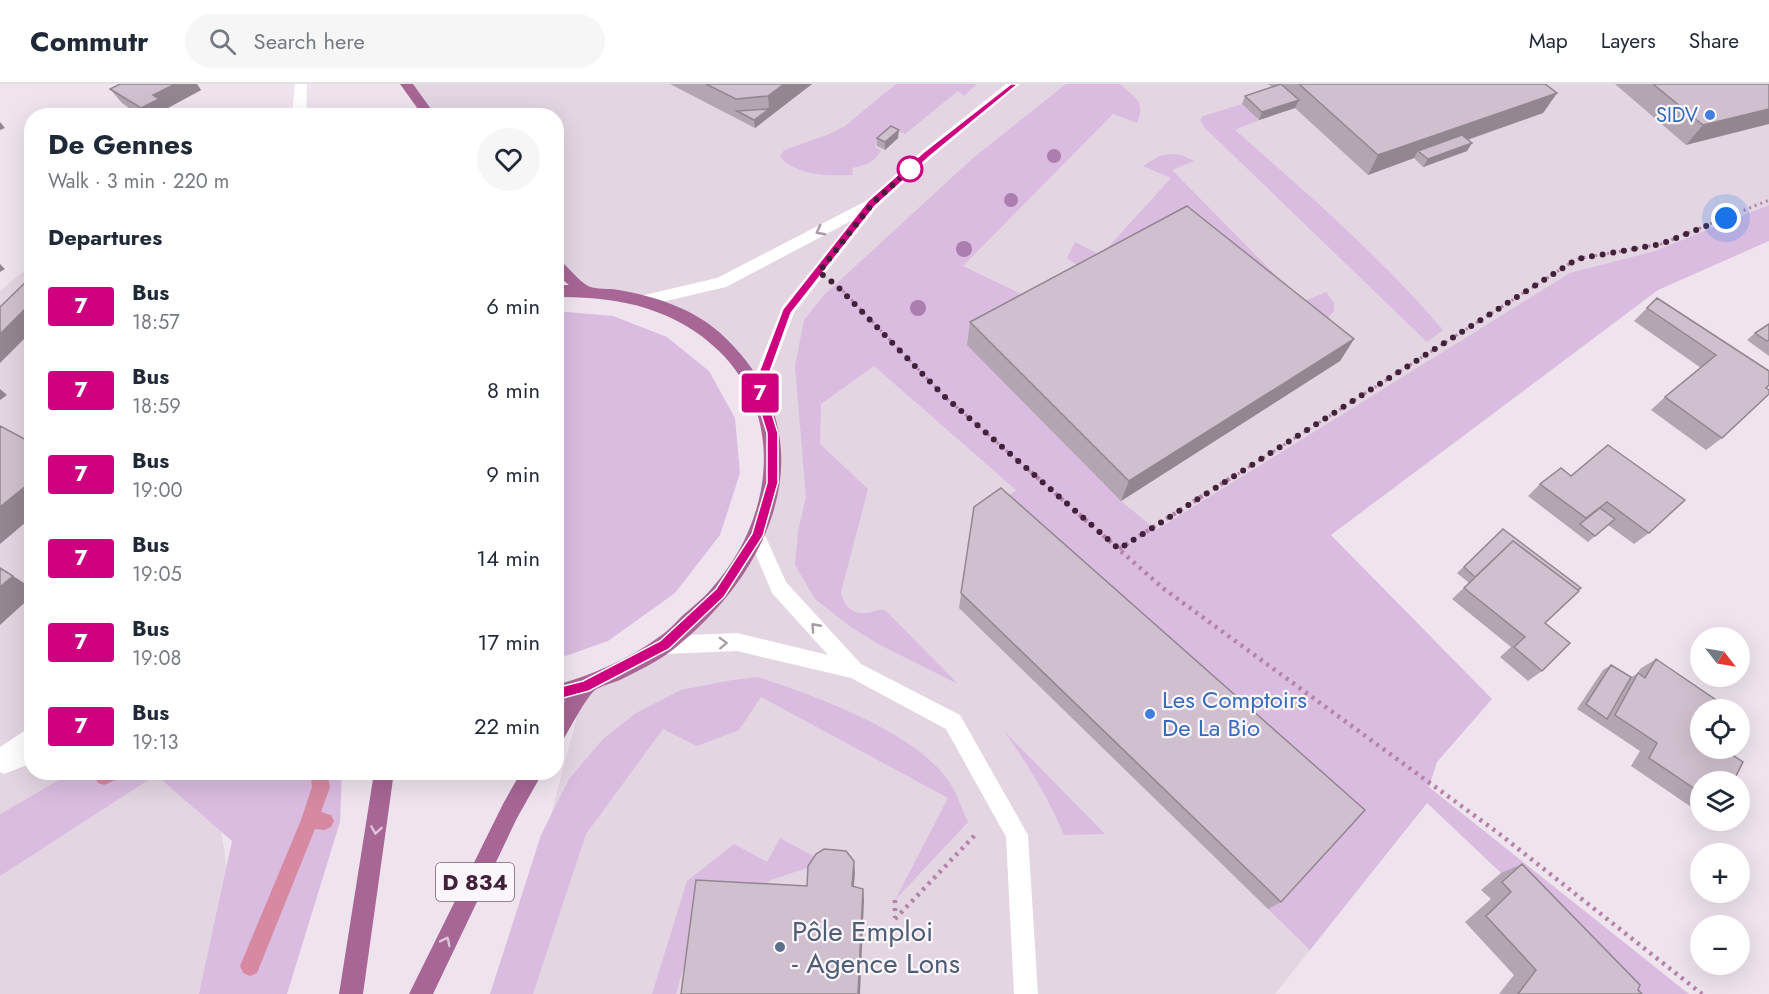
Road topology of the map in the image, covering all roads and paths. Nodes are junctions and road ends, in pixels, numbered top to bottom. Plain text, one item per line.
1 (302, 84) edge
2 (1014, 84) edge
3 (408, 88) edge
4 (300, 108) edge
5 (412, 108) edge
6 (424, 108) edge
7 (1769, 200) edge
8 (872, 204) junction
9 (819, 272) junction
10 (564, 273) edge
11 (582, 290) junction
12 (564, 291) edge
13 (645, 300) junction
14 (758, 388) junction
15 (757, 536) junction
16 (1119, 549) junction
17 (664, 645) junction
18 (854, 670) junction
19 (585, 687) junction
20 (564, 692) edge
21 (564, 721) edge
22 (24, 742) edge
23 (24, 756) edge
24 (0, 759) edge
25 (0, 766) edge
26 (383, 780) edge
27 (528, 780) edge
28 (1002, 807) junction
29 (895, 900) dead end
30 (351, 994) edge
31 (421, 994) edge
32 (1026, 994) edge
33 (1702, 994) edge

1 - 4 street
2 - 8 street
3 - 5 main road
3 - 6 main road
7 - 16 path
8 - 9 street
8 -> 13 street
9 - 14 street
9 - 16 path
10 - 11 main road
11 - 12 main road
11 - 13 main road
13 - 14 main road
14 - 15 main road
15 - 17 main road
18 -> 15 street
16 - 33 path
17 -> 18 street
17 - 19 main road
18 - 28 street
19 - 20 main road
19 - 21 main road
22 - 24 street
23 - 25 street
26 -> 30 main road
31 -> 27 main road, D 834
28 - 29 path
28 - 32 street

